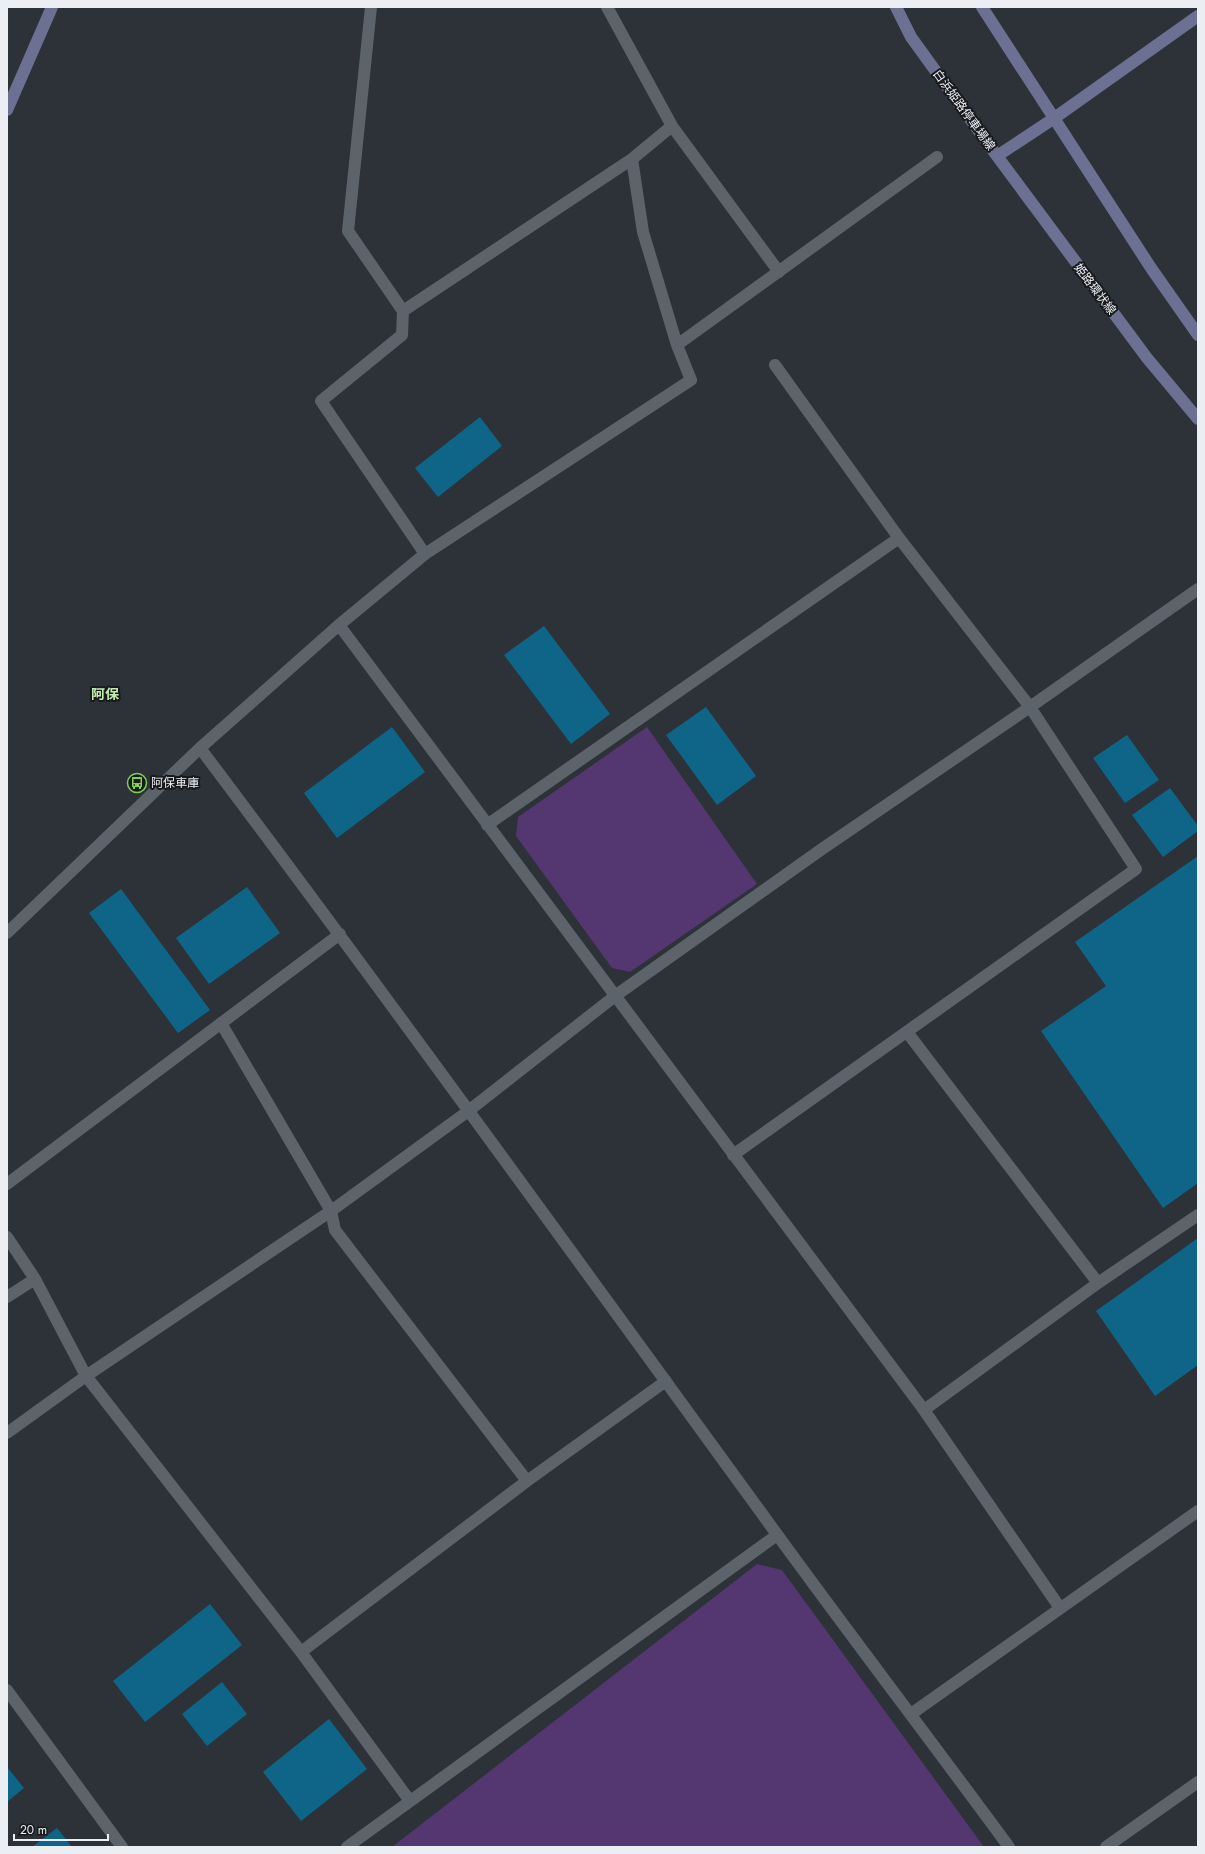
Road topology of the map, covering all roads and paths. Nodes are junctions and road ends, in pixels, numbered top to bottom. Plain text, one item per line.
1 (52, 7) edge
2 (371, 7) edge
3 (607, 7) edge
4 (896, 7) edge
5 (982, 7) edge
6 (1198, 16) edge
7 (7, 110) edge
8 (1053, 119) junction
9 (672, 126) junction
10 (997, 156) junction
11 (937, 157) dead end
12 (632, 159) junction
13 (779, 272) junction
14 (404, 311) junction
15 (1198, 335) edge
16 (677, 345) junction
17 (775, 365) dead end
18 (1198, 419) edge
19 (899, 538) junction
20 (425, 554) junction
21 (1198, 589) edge
22 (339, 625) junction
23 (1030, 707) junction
24 (200, 748) junction
25 (487, 825) junction
26 (7, 933) edge
27 (340, 934) junction
28 (615, 996) junction
29 (221, 1023) junction
30 (907, 1032) junction
31 (468, 1112) junction
32 (733, 1155) junction
33 (7, 1184) edge
34 (331, 1211) junction
35 (1198, 1215) edge
36 (7, 1237) edge
37 (36, 1278) junction
38 (1098, 1283) junction
39 (7, 1298) edge
40 (86, 1376) junction
41 (666, 1381) junction
42 (924, 1410) junction
43 (7, 1433) edge
44 (527, 1480) junction
45 (1198, 1511) edge
46 (777, 1535) junction
47 (1060, 1608) junction
48 (301, 1652) junction
49 (7, 1690) edge
50 (911, 1714) junction
51 (1198, 1782) edge
52 (410, 1801) junction
53 (122, 1847) edge
54 (347, 1847) edge
55 (1009, 1847) edge
56 (1106, 1847) edge

1 - 7 main road
2 - 14 street
3 - 9 street
4 - 10 main road, 白浜姫路停車場線
5 - 8 main road
6 - 8 main road, 白浜姫路停車場線
8 - 10 main road, 白浜姫路停車場線
8 - 15 main road
9 - 12 street
9 - 13 street
10 - 18 main road, 姫路環状線
11 - 13 street
12 - 14 street
12 - 16 street
13 - 16 street
14 - 20 street
16 - 20 street
17 - 19 street
19 - 23 street
19 - 25 street
20 - 22 street
21 - 23 street
22 - 24 street
22 - 25 street
23 - 28 street
23 - 30 street
24 - 26 street
24 - 27 street
25 - 28 street
27 - 29 street
27 - 31 street
28 - 31 street
28 - 32 street
29 - 33 street
29 - 34 street
30 - 32 street
30 - 38 street
31 - 34 street
31 - 41 street
32 - 42 street
34 - 40 street
34 - 44 street
35 - 38 street
36 - 37 street
37 - 39 street
37 - 40 street
38 - 42 street
40 - 43 street
40 - 48 street
41 - 44 street
41 - 46 street
42 - 47 street
44 - 48 street
45 - 47 street
46 - 50 street
46 - 52 street
47 - 50 street
48 - 52 street
49 - 53 street
50 - 55 street
51 - 56 street
52 - 54 street

